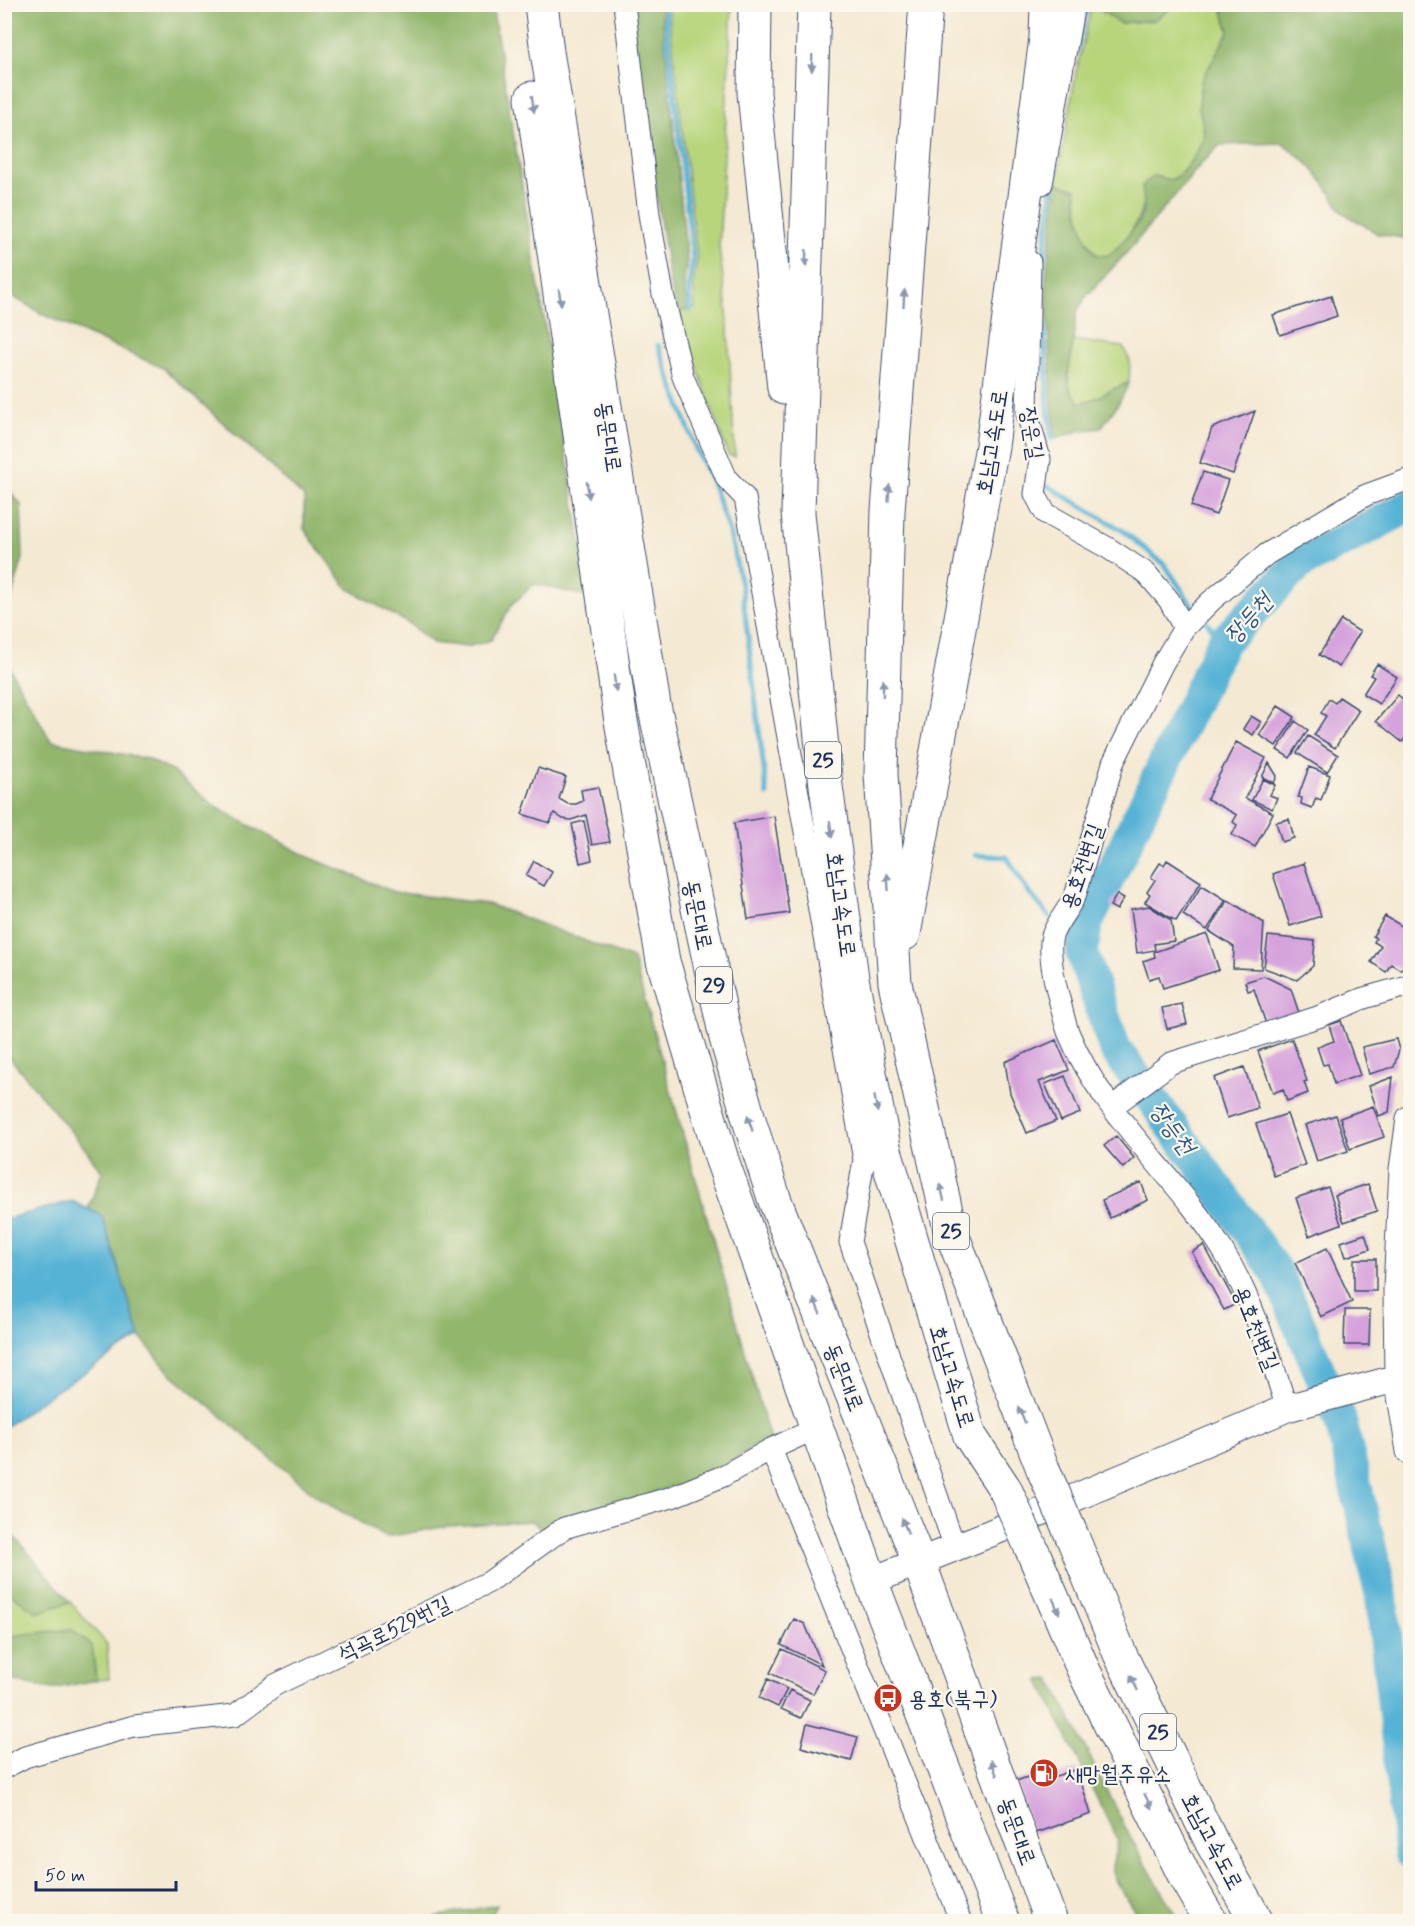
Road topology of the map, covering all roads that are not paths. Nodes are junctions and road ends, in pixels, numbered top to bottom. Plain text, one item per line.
1 (519, 4) edge
2 (541, 4) edge
3 (624, 4) edge
4 (755, 4) edge
5 (814, 4) edge
6 (926, 4) edge
7 (1047, 4) edge
8 (1074, 4) edge
9 (1410, 480) edge
10 (1184, 628) junction
11 (826, 786) junction
12 (895, 983) junction
13 (1410, 985) edge
14 (1116, 1104) junction
15 (1410, 1119) edge
16 (1398, 1388) edge
17 (1294, 1406) junction
18 (817, 1428) junction
19 (771, 1449) junction
20 (1410, 1451) edge
21 (955, 1548) junction
22 (919, 1562) junction
23 (871, 1581) junction
24 (4, 1768) edge
25 (961, 1922) edge
26 (1003, 1922) edge
27 (1051, 1922) edge
28 (1211, 1922) edge
29 (1257, 1922) edge

1 -> 18 main road, 동문대로 / 29
22 -> 2 main road, 동문대로 / 29
3 - 21 street
4 - 11 main road, 호남고속도로
5 -> 11 main road, 호남고속도로 / 25
12 -> 6 main road, 호남고속도로 / 25
7 - 12 main road, 호남고속도로
8 - 10 street, 장운길
9 - 10 street
10 - 14 street, 용호천변길
11 -> 28 main road, 호남고속도로 / 25, bridge
29 -> 12 main road, 호남고속도로 / 25, bridge
13 - 14 street
14 - 17 street, 용호천변길
15 - 16 street
16 - 17 street
16 - 20 street
17 - 21 street
18 - 19 street, 석곡로529번길
18 - 23 main road, 동문대로 / 29
19 - 24 street, 석곡로529번길
19 - 25 street
21 - 22 street
22 - 23 street
27 -> 22 main road, 동문대로 / 29
23 - 26 main road, 동문대로 / 29

